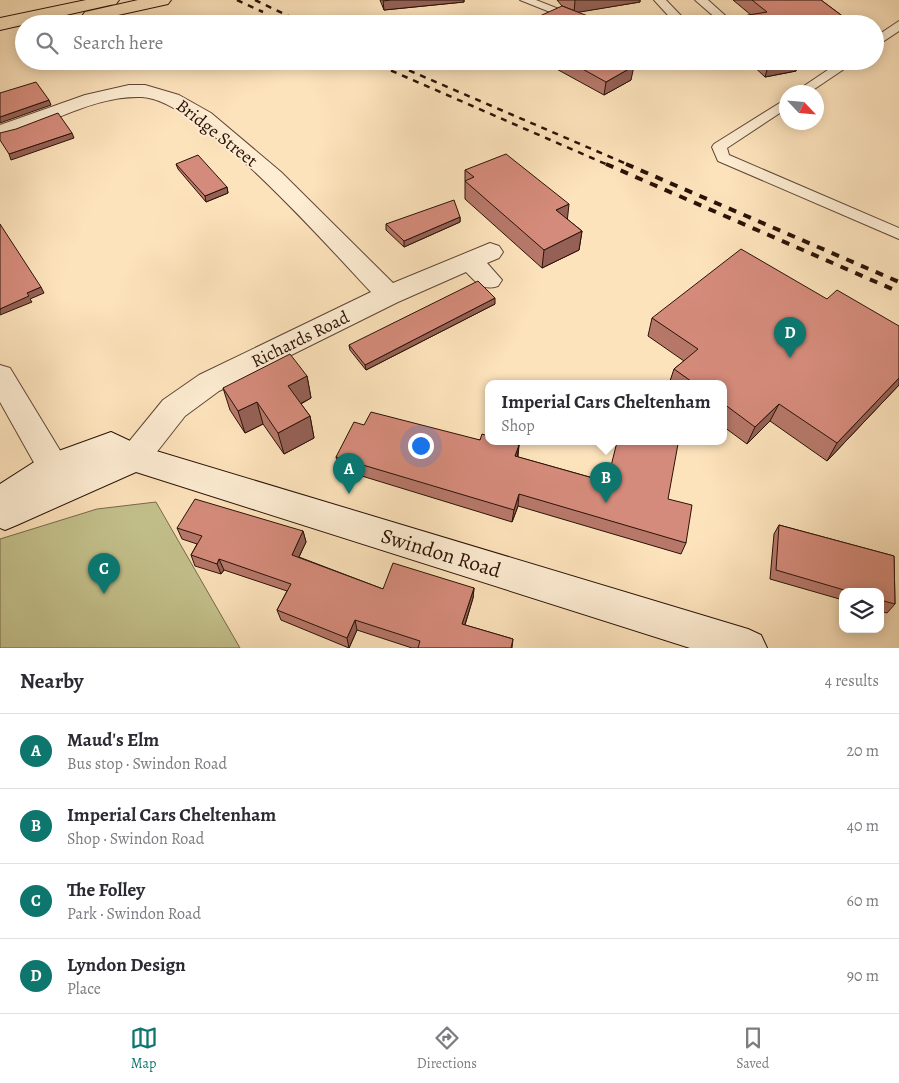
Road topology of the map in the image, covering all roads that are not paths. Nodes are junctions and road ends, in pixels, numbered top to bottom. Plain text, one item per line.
1 (110, 0) edge
2 (162, 0) edge
3 (526, 0) edge
4 (660, 0) edge
5 (701, 0) edge
6 (41, 15) edge
7 (97, 15) edge
8 (567, 15) edge
9 (674, 15) edge
10 (718, 15) edge
11 (15, 21) edge
12 (0, 24) edge
13 (899, 25) edge
14 (15, 34) edge
15 (884, 36) edge
16 (0, 37) edge
17 (836, 70) edge
18 (813, 85) edge
19 (779, 108) edge
20 (0, 132) edge
21 (899, 234) edge
22 (490, 280) dead end
23 (389, 296) junction
24 (0, 376) edge
25 (134, 458) junction
26 (53, 468) junction
27 (0, 502) edge
28 (0, 517) edge
29 (748, 648) edge

1 - 6 highway
2 - 7 highway
3 - 8 lane
4 - 9 lane
5 - 10 lane
11 - 12 highway
13 - 15 lane
14 - 16 highway
17 - 18 lane
19 - 21 lane
20 - 23 street, Bridge Street
22 - 23 street, Richards Road
23 - 25 street, Richards Road
24 - 26 street
25 - 26 street, Swindon Road
25 - 28 street
25 - 29 street, Swindon Road
26 - 27 street, Swindon Road

